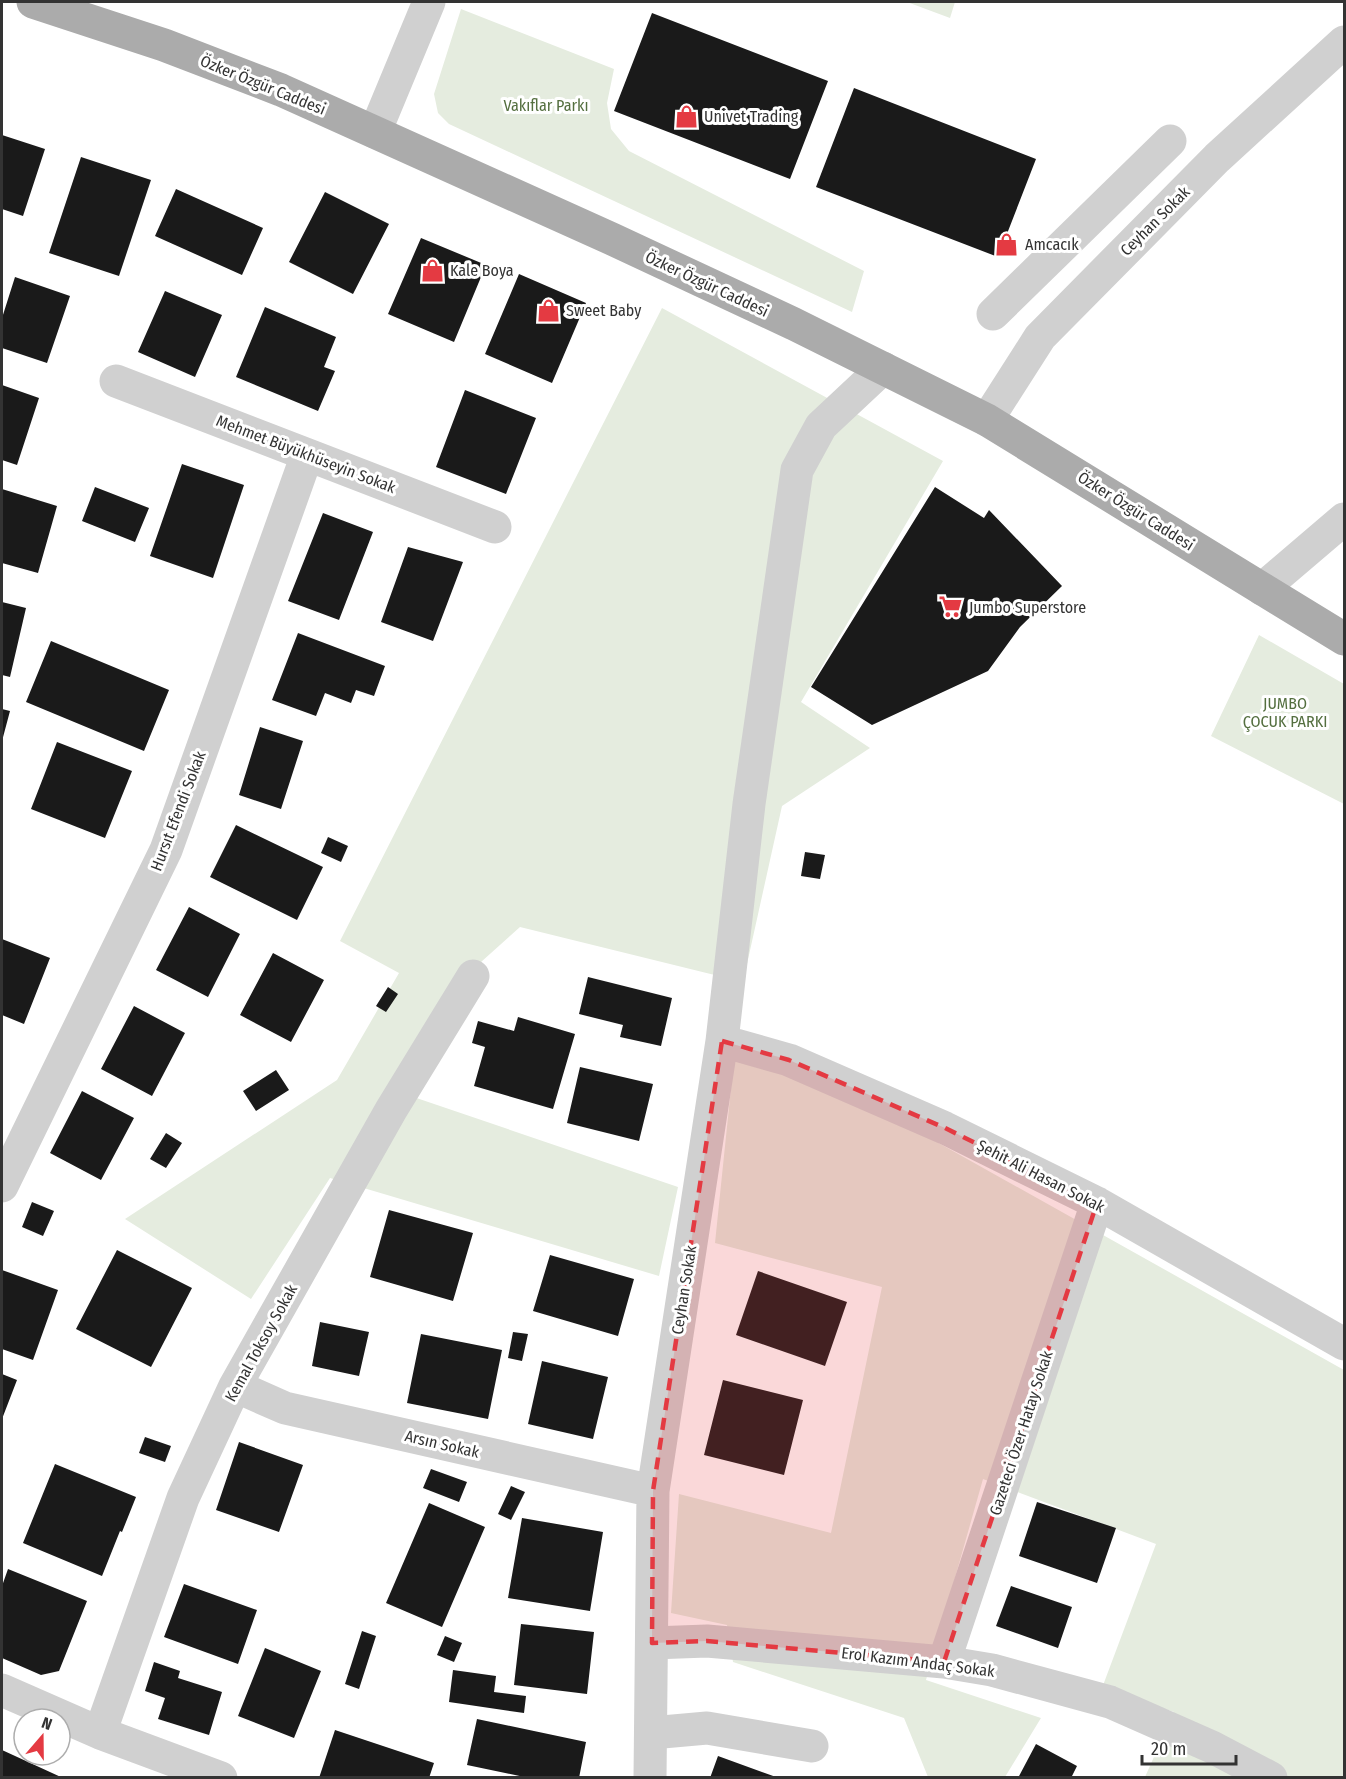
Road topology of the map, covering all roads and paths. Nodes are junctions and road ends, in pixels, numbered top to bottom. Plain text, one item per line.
1 (33, 2) edge
2 (429, 2) edge
3 (1344, 42) edge
4 (375, 132) junction
5 (1170, 141) dead end
6 (993, 314) dead end
7 (883, 369) junction
8 (116, 381) dead end
9 (987, 420) junction
10 (307, 454) junction
11 (1344, 519) edge
12 (495, 527) dead end
13 (1262, 589) junction
14 (1344, 639) edge
15 (473, 976) dead end
16 (722, 1041) junction
17 (2, 1186) edge
18 (1097, 1203) junction
19 (1344, 1344) edge
20 (235, 1386) junction
21 (653, 1491) junction
22 (652, 1642) junction
23 (944, 1662) junction
24 (2, 1690) edge
25 (651, 1733) junction
26 (100, 1734) junction
27 (812, 1746) dead end
28 (220, 1778) edge
29 (650, 1778) edge
30 (1271, 1778) edge

1 - 4 main road, Özker Özgür Caddesi
2 - 4 street
3 - 9 street, Ceyhan Sokak
4 - 7 main road, Özker Özgür Caddesi
5 - 6 street
7 - 9 main road, Özker Özgür Caddesi
7 - 16 street, Ceyhan Sokak
8 - 10 street, Mehmet Büyükhüseyin Sokak
9 - 13 main road, Özker Özgür Caddesi
10 - 12 street, Mehmet Büyükhüseyin Sokak
10 - 17 street, Hursıt Efendi Sokak
11 - 13 street
13 - 14 main road, Özker Özgür Caddesi
15 - 20 street, Kemal Toksoy Sokak
16 - 18 street, Şehit Ali Hasan Sokak
16 - 21 street, Ceyhan Sokak
18 - 19 street, Şehit Ali Hasan Sokak
18 - 23 street, Gazeteci Özer Hatay Sokak
20 - 21 street, Arsın Sokak
20 - 26 street, Kemal Toksoy Sokak
21 - 22 street, Ceyhan Sokak
22 - 23 street, Erol Kazım Andaç Sokak
22 - 25 street, Ceyhan Sokak
23 - 30 street, Erol Kazım Andaç Sokak
24 - 26 street
25 - 27 street
25 - 29 street, Ceyhan Sokak
26 - 28 street

